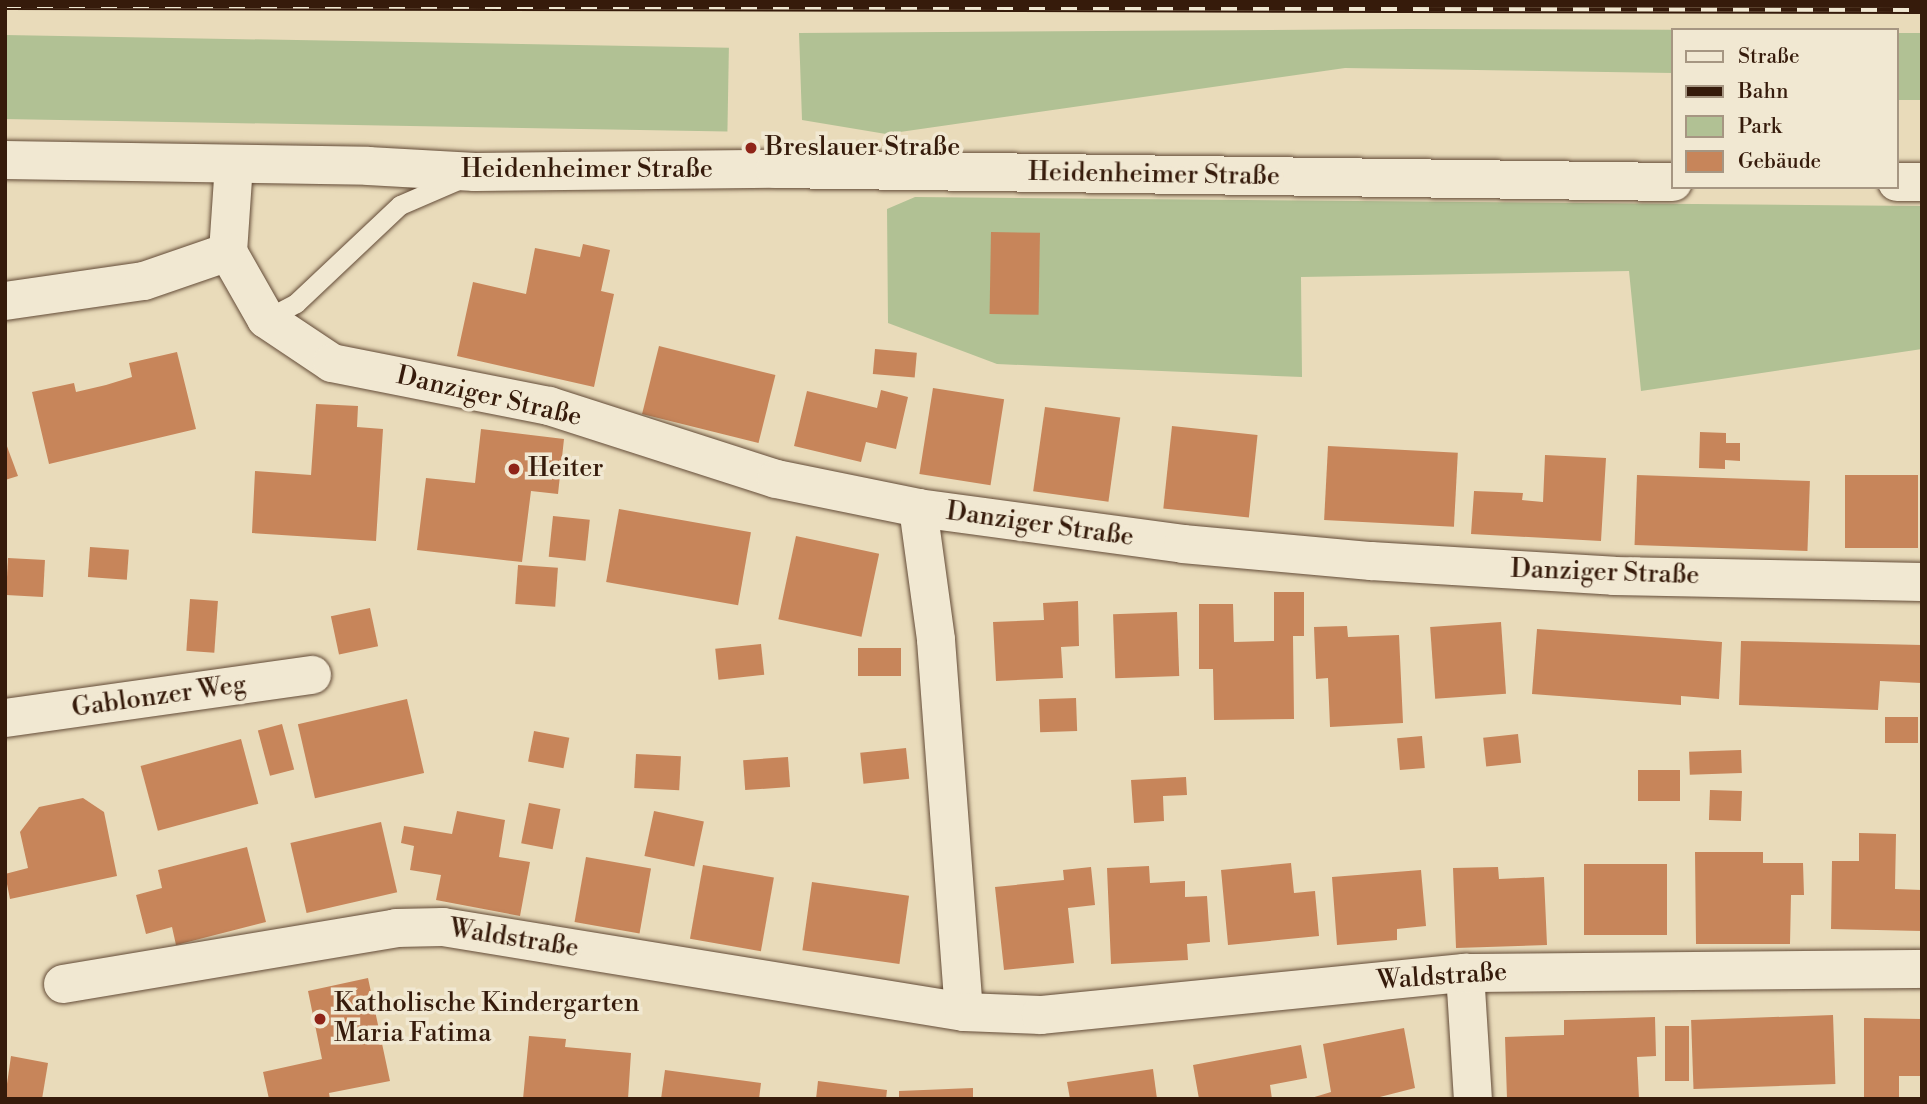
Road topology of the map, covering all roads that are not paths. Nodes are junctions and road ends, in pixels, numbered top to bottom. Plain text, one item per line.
1 (5, 160) edge
2 (234, 164) junction
3 (475, 172) junction
4 (1672, 182) edge
5 (1899, 182) edge
6 (1922, 182) edge
7 (228, 252) junction
8 (5, 301) edge
9 (266, 319) junction
10 (918, 508) junction
11 (1922, 582) edge
12 (312, 675) dead end
13 (5, 718) edge
14 (1922, 969) edge
15 (1465, 973) junction
16 (63, 984) dead end
17 (964, 1012) junction
18 (1474, 1099) edge

1 - 2 street, Heidenheimer Straße
2 - 3 street, Heidenheimer Straße
2 - 7 street
3 - 4 street, Heidenheimer Straße
3 - 9 lane
5 - 6 street
7 - 8 street
7 - 9 street, Danziger Straße
9 - 10 street, Danziger Straße
10 - 11 street, Danziger Straße
10 - 17 street
12 - 13 street, Gablonzer Weg
14 - 15 street, Waldstraße
15 - 17 street, Waldstraße
15 - 18 street
16 - 17 street, Waldstraße

